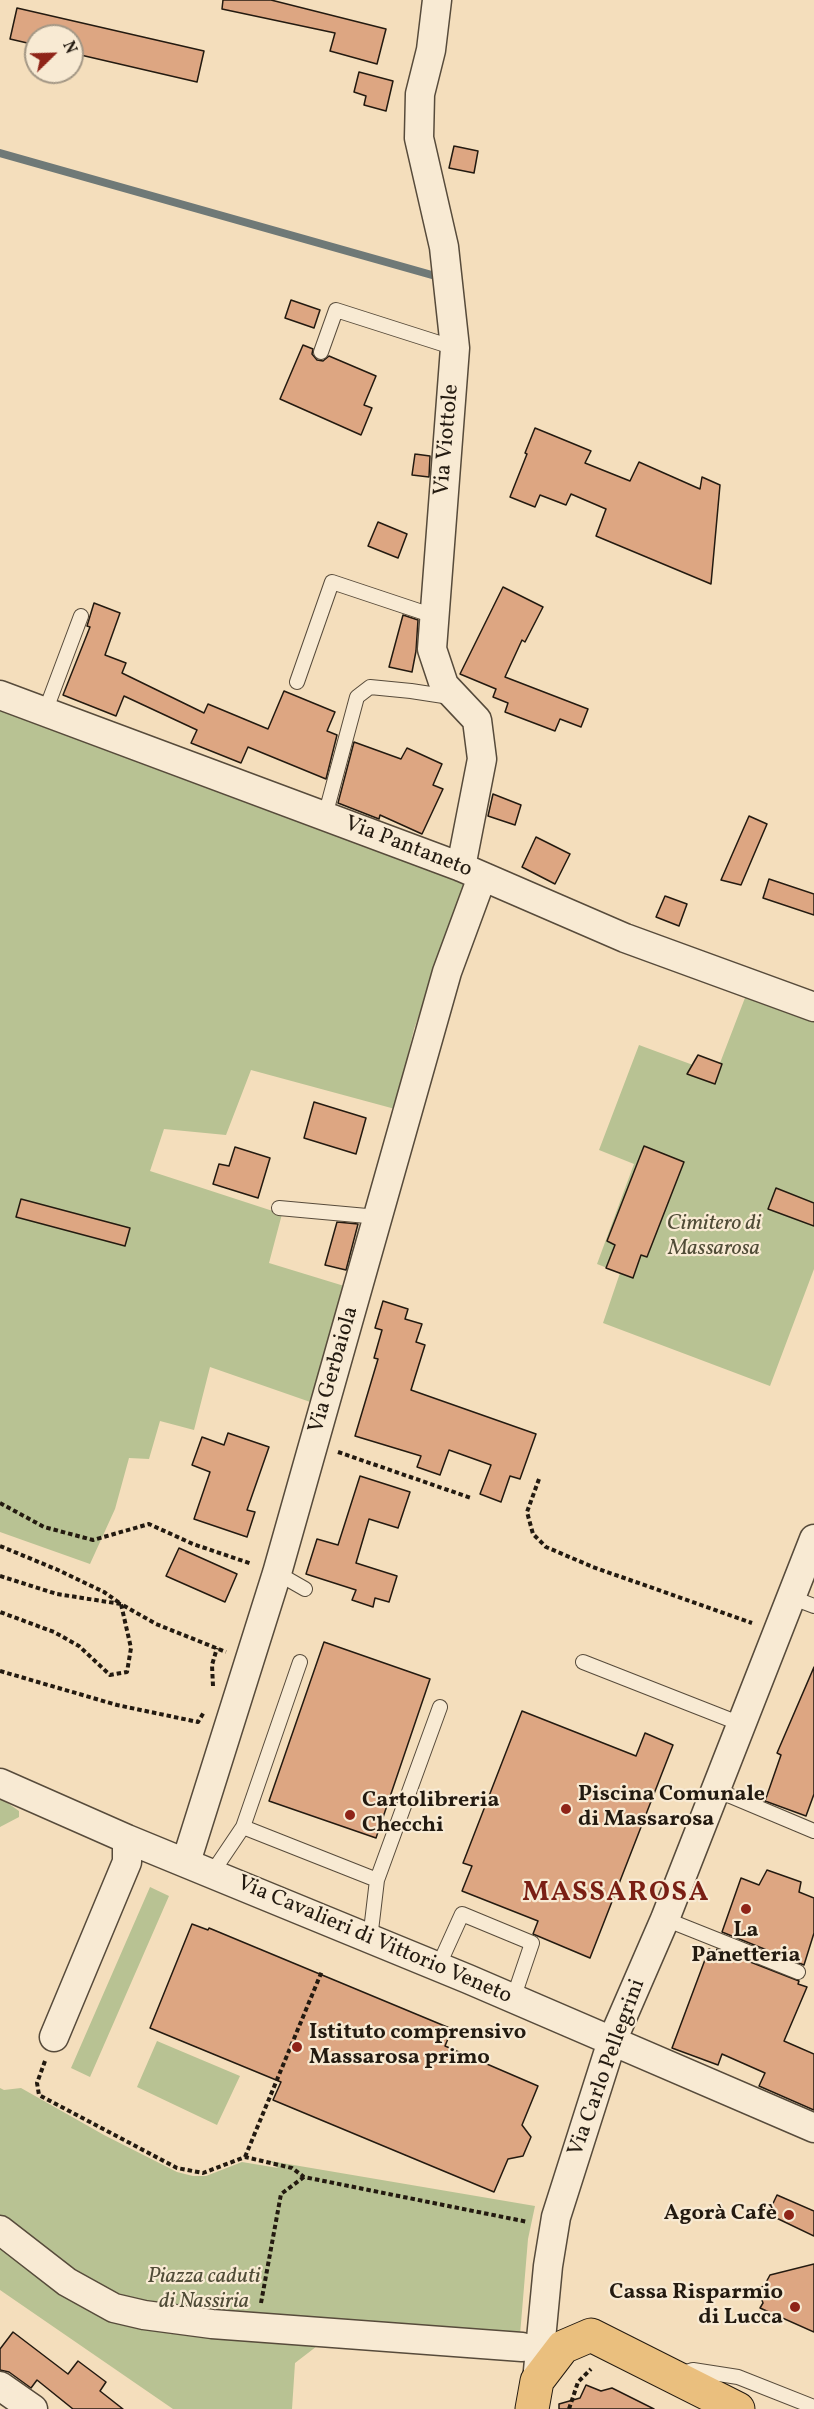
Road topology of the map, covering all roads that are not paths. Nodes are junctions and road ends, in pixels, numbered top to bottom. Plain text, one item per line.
1 (437, 0) edge
2 (455, 348) junction
3 (321, 352) dead end
4 (81, 616) dead end
5 (434, 616) junction
6 (297, 682) dead end
7 (0, 695) edge
8 (456, 698) junction
9 (45, 712) junction
10 (325, 816) junction
11 (472, 872) junction
12 (814, 1006) edge
13 (279, 1209) dead end
14 (378, 1216) junction
15 (814, 1539) edge
16 (277, 1573) junction
17 (304, 1589) dead end
18 (803, 1602) edge
19 (300, 1662) dead end
20 (583, 1662) dead end
21 (440, 1707) dead end
22 (741, 1724) junction
23 (0, 1783) edge
24 (714, 1789) junction
25 (243, 1827) junction
26 (814, 1831) edge
27 (127, 1839) junction
28 (186, 1862) junction
29 (212, 1873) junction
30 (377, 1880) junction
31 (665, 1919) junction
32 (370, 1939) junction
33 (438, 1967) junction
34 (798, 1972) dead end
35 (513, 1999) junction
36 (54, 2037) road end
37 (612, 2041) junction
38 (814, 2128) edge
39 (0, 2230) edge
40 (522, 2347) dead end
41 (672, 2376) junction
42 (0, 2386) edge
43 (534, 2395) edge
44 (814, 2407) edge
45 (33, 2409) edge
46 (738, 2409) edge

1 - 2 street, Via Viottole
2 - 3 lane
2 - 5 street, Via Viottole
4 - 9 lane
5 - 6 lane
5 - 8 street, Via Viottole
7 - 9 street, Via Pantaneto
8 - 10 lane
8 - 11 street, Via Viottole
9 - 10 street, Via Pantaneto
10 - 11 street, Via Pantaneto
11 - 12 street, Via Pantaneto
11 - 14 street, Via Gerbaiola
13 - 14 lane
14 - 16 street, Via Gerbaiola
15 - 18 street, Via Carlo Pellegrini
16 - 17 lane
16 - 28 street, Via Gerbaiola
18 - 22 street, Via Carlo Pellegrini
19 - 25 lane
20 - 22 lane
21 - 30 lane
22 - 24 street, Via Carlo Pellegrini
23 - 27 street, Via Cavalieri di Vittorio Veneto
24 - 26 lane
24 - 31 street, Via Carlo Pellegrini
25 - 29 lane
25 - 30 lane
27 - 28 street, Via Cavalieri di Vittorio Veneto
27 - 36 street
28 - 29 street, Via Cavalieri di Vittorio Veneto
29 - 32 street, Via Cavalieri di Vittorio Veneto
30 - 32 lane
31 - 34 lane
31 - 37 street, Via Carlo Pellegrini
32 - 33 street, Via Cavalieri di Vittorio Veneto
33 - 35 street, Via Cavalieri di Vittorio Veneto
33 - 35 lane
35 - 37 street, Via Cavalieri di Vittorio Veneto
37 - 38 street, Via Cavalieri di Vittorio Veneto
37 - 43 street, Via Carlo Pellegrini
39 - 40 street
41 - 43 main road
41 - 44 lane
41 - 46 main road
42 - 45 street

